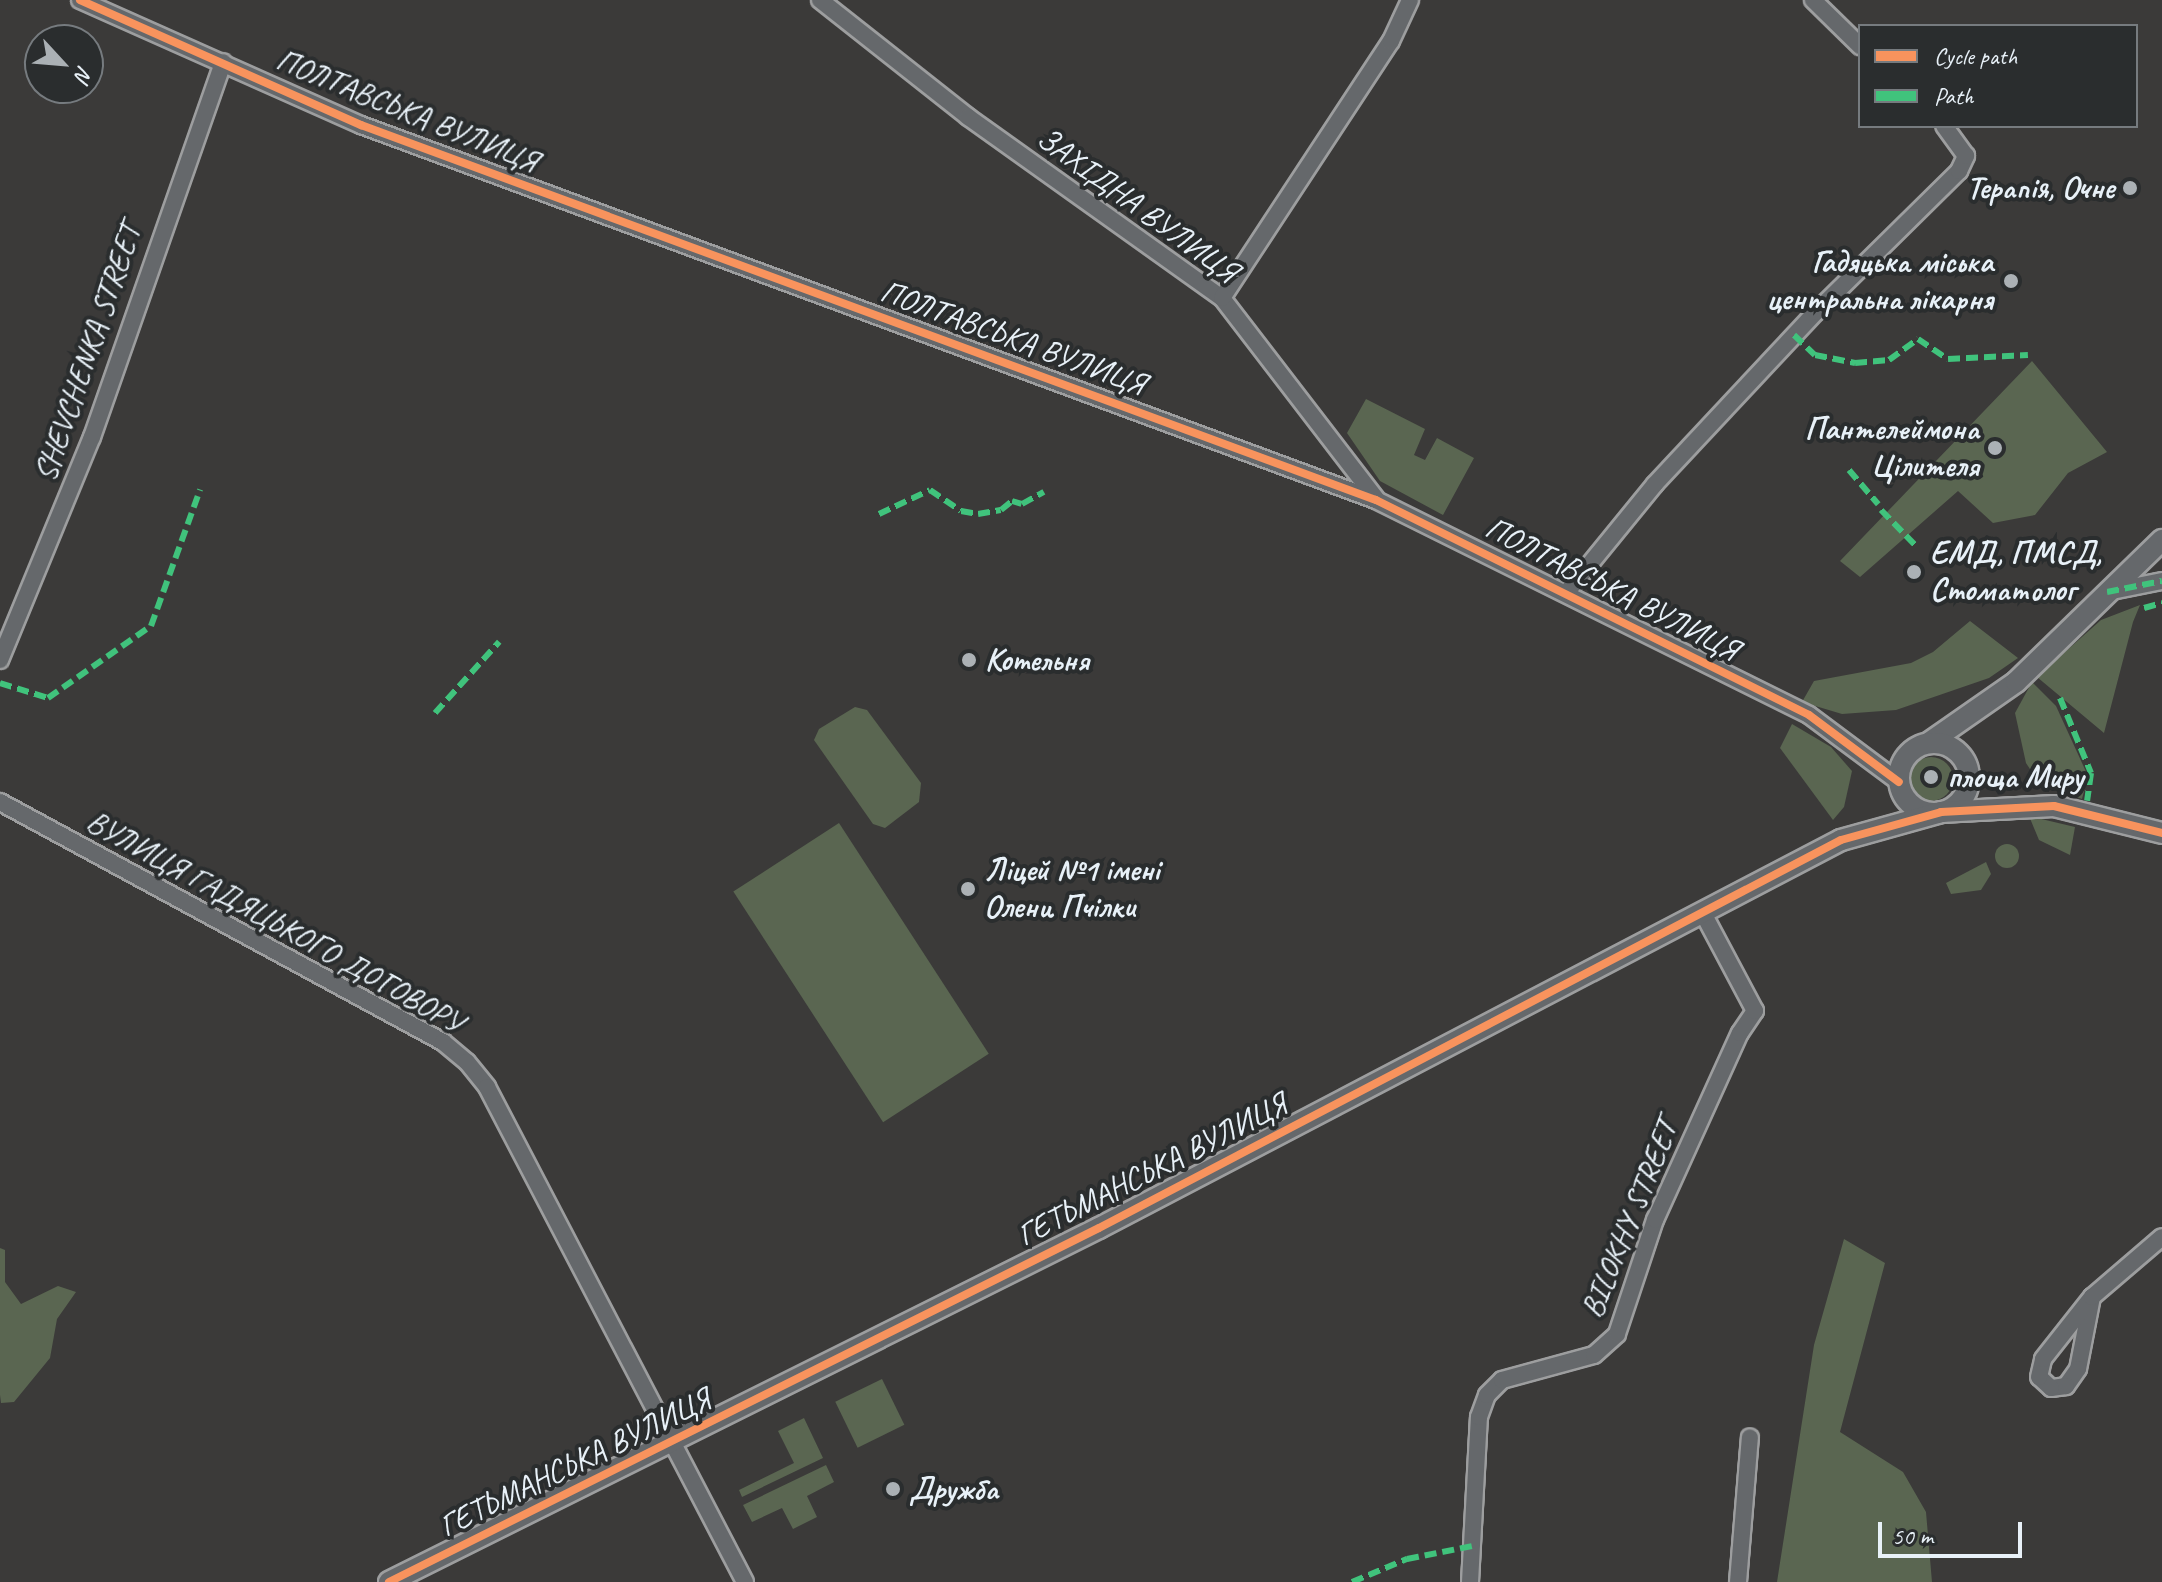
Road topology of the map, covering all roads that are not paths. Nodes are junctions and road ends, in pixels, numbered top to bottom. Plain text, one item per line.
1 (80, 0) edge
2 (820, 0) edge
3 (1410, 0) edge
4 (1813, 0) edge
5 (1858, 44) edge
6 (223, 62) junction
7 (1945, 128) edge
8 (1222, 298) junction
9 (1376, 500) junction
10 (2162, 540) edge
11 (2162, 581) edge
12 (1567, 592) junction
13 (2107, 592) junction
14 (0, 660) edge
15 (1930, 742) junction
16 (1899, 782) junction
17 (0, 802) edge
18 (1941, 812) junction
19 (2162, 833) edge
20 (1703, 913) junction
21 (2162, 1237) edge
22 (2092, 1297) junction
23 (1750, 1437) dead end
24 (674, 1442) junction
25 (389, 1582) edge
26 (745, 1582) edge
27 (1470, 1582) edge
28 (1738, 1582) edge

1 - 6 street, ПОЛТАВСЬКА ВУЛИЦЯ
2 - 8 street, ЗАХІДНА ВУЛИЦЯ
3 - 8 street
4 - 5 street
6 - 9 street, ПОЛТАВСЬКА ВУЛИЦЯ
6 - 14 street, SHEVCHENKA STREET
7 - 12 street
8 - 9 street, ЗАХІДНА ВУЛИЦЯ
9 - 12 street, ПОЛТАВСЬКА ВУЛИЦЯ
10 - 13 street
11 - 13 street
12 - 16 street, ПОЛТАВСЬКА ВУЛИЦЯ
13 - 15 street
15 - 16 street
15 - 18 street
16 - 18 street
17 - 24 street, ВУЛИЦЯ ГАДЯЦЬКОГО ДОГОВОРУ
18 - 19 street, ГЕТЬМАНСЬКА ВУЛИЦЯ
18 - 20 street, ГЕТЬМАНСЬКА ВУЛИЦЯ
20 - 24 street, ГЕТЬМАНСЬКА ВУЛИЦЯ
20 - 27 street, BILOKHY STREET
21 - 22 street
22 - 22 street
23 - 28 street
24 - 25 street, ГЕТЬМАНСЬКА ВУЛИЦЯ
24 - 26 street, ВУЛИЦЯ ГАДЯЦЬКОГО ДОГОВОРУ

